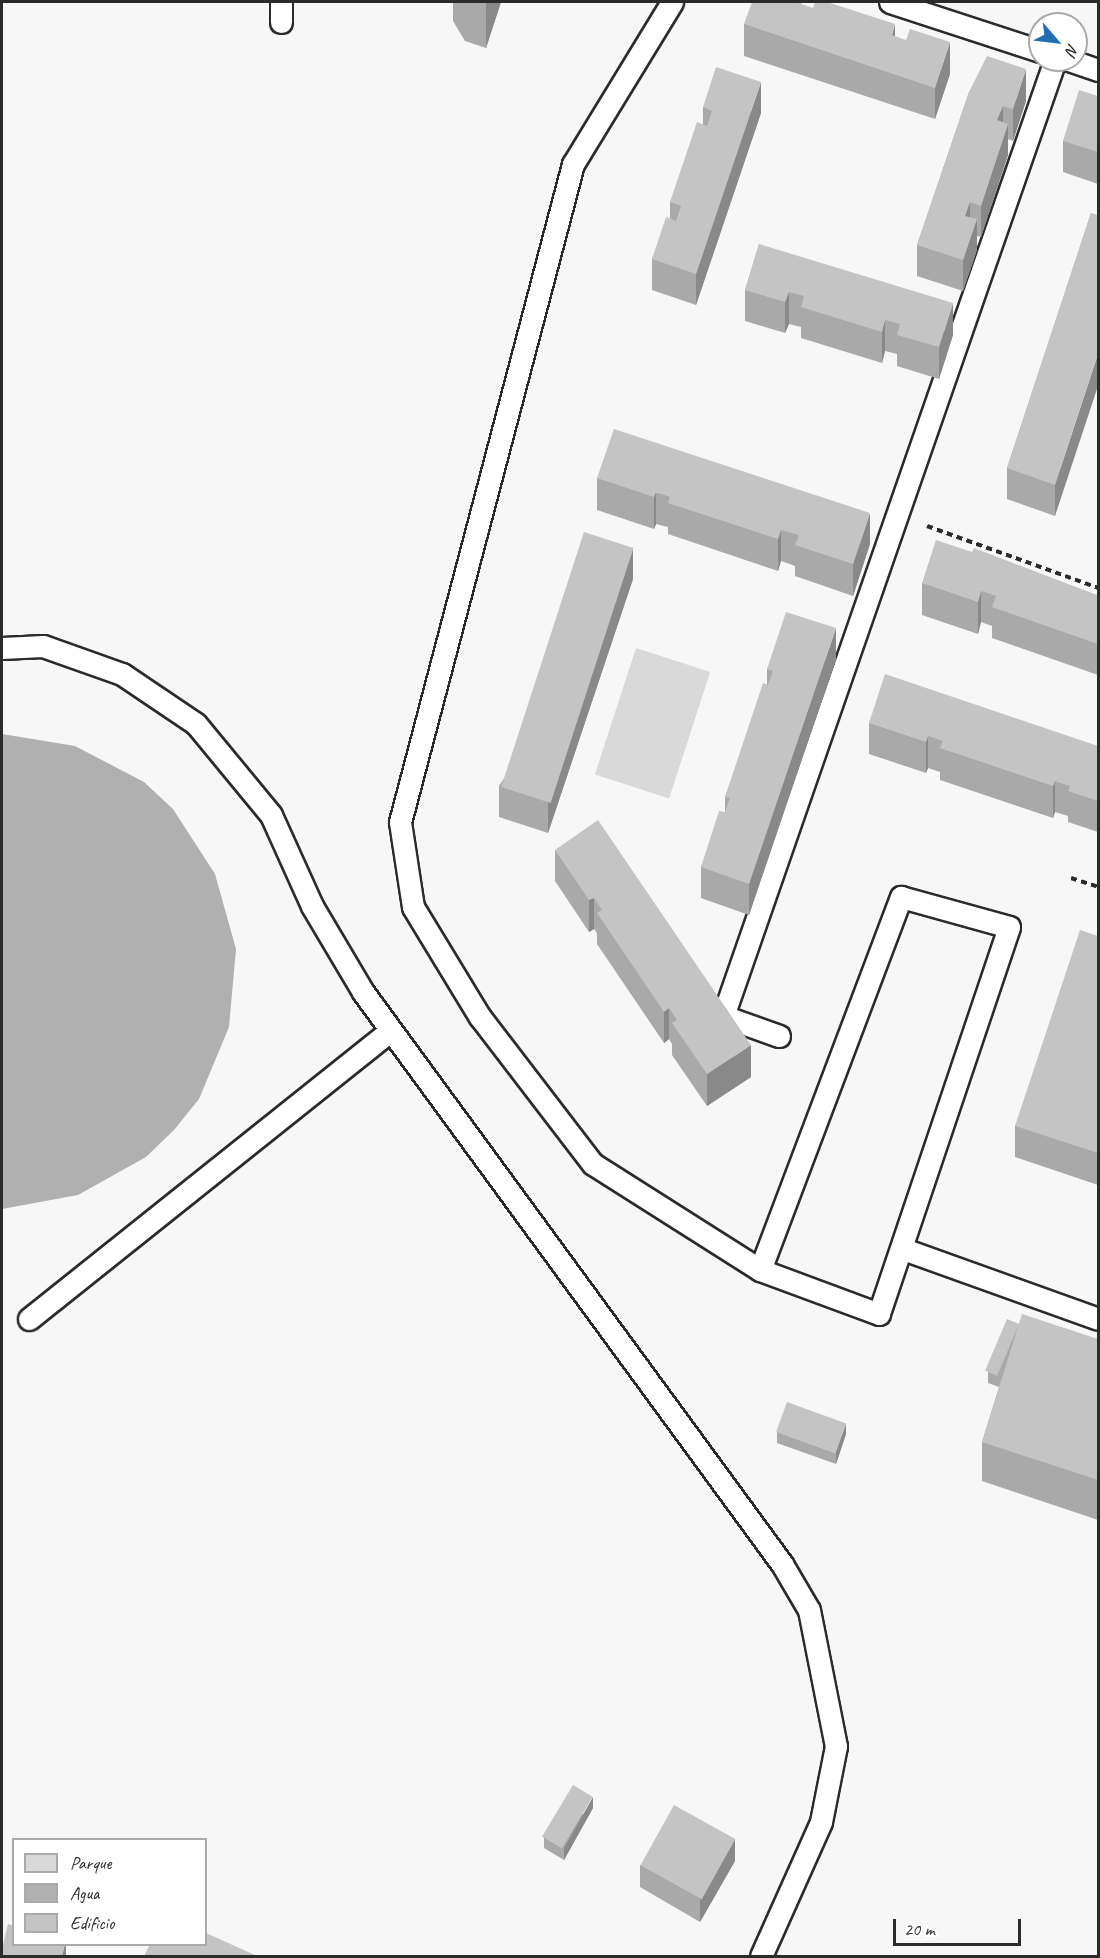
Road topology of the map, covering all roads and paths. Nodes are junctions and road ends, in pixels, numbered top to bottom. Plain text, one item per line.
1 (672, 2) edge
2 (890, 2) edge
3 (1028, 47) edge
4 (1051, 72) edge
5 (896, 515) junction
6 (1098, 588) edge
7 (2, 648) edge
8 (1071, 878) dead end
9 (1098, 887) edge
10 (390, 1031) junction
11 (779, 1036) dead end
12 (903, 1249) junction
13 (760, 1270) junction
14 (29, 1319) dead end
15 (1098, 1319) edge
16 (761, 1956) edge

1 - 13 lane
2 - 3 lane
4 - 5 lane
5 - 6 path
5 - 11 lane
7 - 10 lane
8 - 9 path
10 - 14 lane
10 - 16 lane
12 - 13 lane
12 - 13 lane
12 - 15 lane

